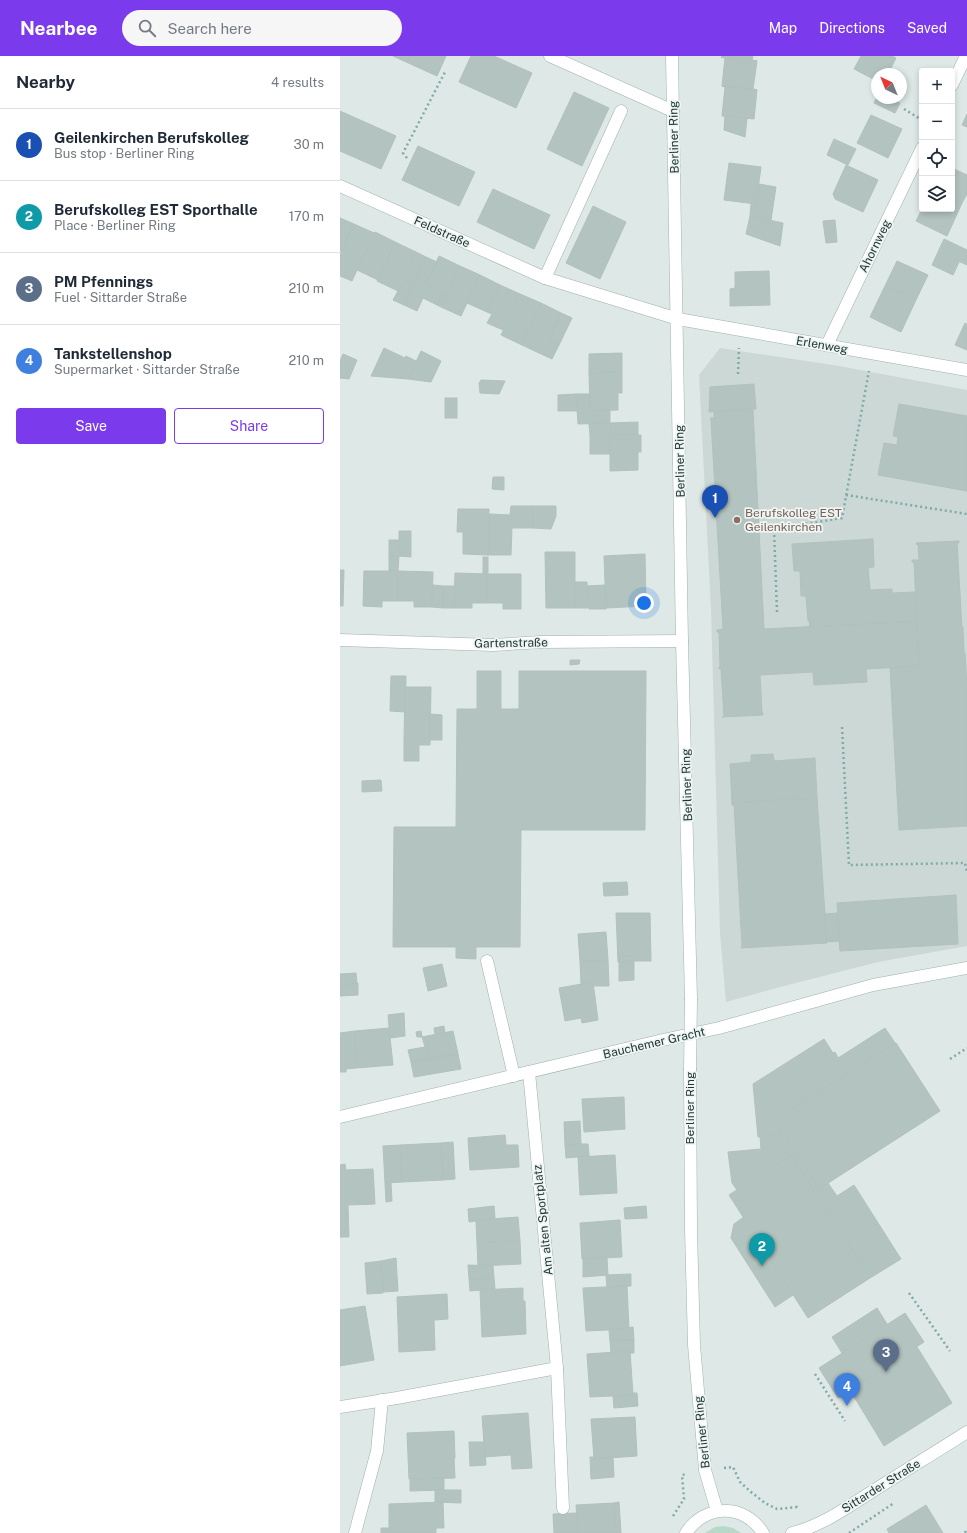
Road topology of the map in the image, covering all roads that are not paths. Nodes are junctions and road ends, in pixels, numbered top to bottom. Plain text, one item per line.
1 (550, 56) edge
2 (672, 56) edge
3 (966, 56) edge
4 (955, 79) edge
5 (621, 111) dead end
6 (673, 111) junction
7 (919, 154) edge
8 (340, 186) edge
9 (545, 278) junction
10 (678, 319) junction
11 (827, 345) junction
12 (967, 370) edge
13 (340, 640) edge
14 (682, 641) junction
15 (487, 961) dead end
16 (967, 968) edge
17 (529, 1072) junction
18 (514, 1076) junction
19 (340, 1117) edge
20 (557, 1368) junction
21 (382, 1400) junction
22 (340, 1407) edge
23 (967, 1432) edge
24 (563, 1508) dead end
25 (717, 1511) junction
26 (355, 1533) edge
27 (686, 1533) edge
28 (763, 1533) edge
29 (792, 1533) edge

1 - 6 street
2 - 6 street, Berliner Ring
3 - 4 street
5 - 9 street
6 - 10 street, Berliner Ring
7 - 11 street, Ahornweg
8 - 9 street, Feldstraße
9 - 10 street, Feldstraße
10 - 11 street, Erlenweg
10 - 14 street, Berliner Ring
11 - 12 street, Erlenweg
13 - 14 street, Gartenstraße
14 - 25 street, Berliner Ring, bridge
15 - 18 street
16 - 17 street, Bauchemer Gracht
17 - 18 street, Bauchemer Gracht
17 - 20 street, Am alten Sportplatz
18 - 19 street, Bauchemer Gracht
20 - 21 street
20 - 24 street, Am alten Sportplatz
21 - 22 street
21 - 26 street
23 - 29 street, Sittarder Straße
25 - 27 street
25 - 28 street

